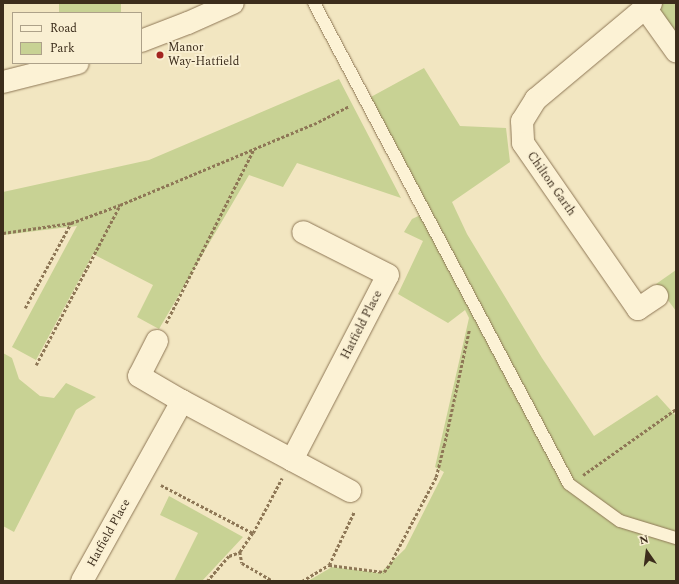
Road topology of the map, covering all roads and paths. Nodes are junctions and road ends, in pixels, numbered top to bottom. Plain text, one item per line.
1 (233, 3) edge
2 (314, 3) edge
3 (648, 6) edge
4 (142, 41) edge
5 (676, 50) edge
6 (74, 64) edge
7 (3, 82) edge
8 (364, 98) junction
9 (254, 149) junction
10 (120, 205) junction
11 (70, 223) junction
12 (302, 232) dead end
13 (3, 233) edge
14 (657, 296) dead end
15 (474, 304) junction
16 (25, 308) dead end
17 (157, 341) joint
18 (36, 365) dead end
19 (182, 401) junction
20 (676, 409) edge
21 (292, 460) junction
22 (141, 475) junction
23 (569, 484) junction
24 (350, 491) joint
25 (253, 533) junction
26 (676, 538) edge
27 (240, 552) junction
28 (329, 565) junction
29 (82, 581) edge
30 (207, 581) edge
31 (273, 581) edge
32 (302, 581) edge

1 - 4 street
2 - 8 lane
3 - 5 street
3 - 14 street, Chilton Garth
6 - 7 street
8 - 9 path
8 - 15 lane
9 - 10 path
9 - 17 path
10 - 11 path
10 - 18 path
11 - 13 path
11 - 16 path
12 - 21 street, Hatfield Place
15 - 23 lane
15 - 28 path
17 - 19 street
19 - 21 street
19 - 22 street, Hatfield Place
20 - 23 path
21 - 24 street
21 - 25 path
22 - 25 path
22 - 29 street, Hatfield Place
23 - 26 lane
24 - 28 path
25 - 27 path
27 - 30 path
27 - 31 path
28 - 32 path

